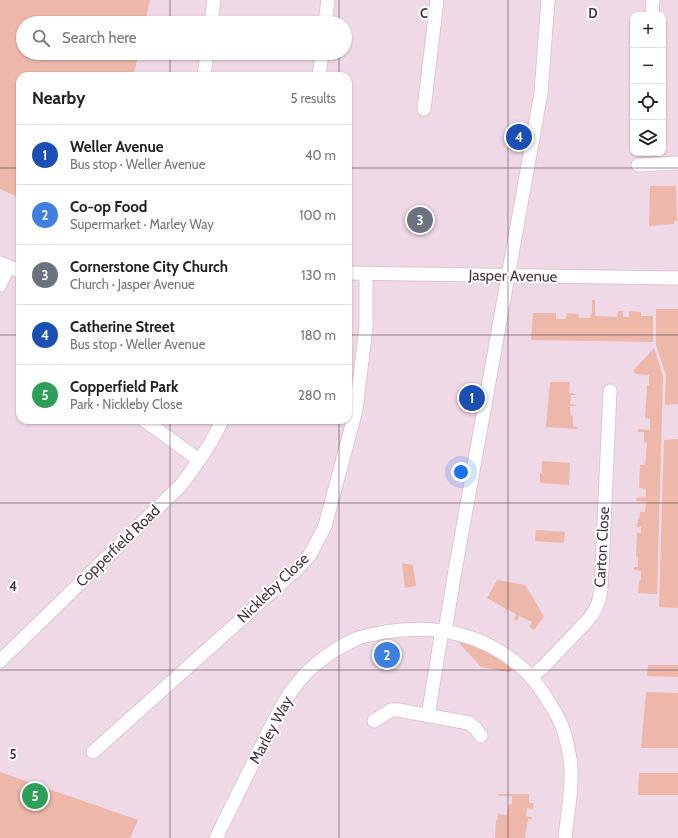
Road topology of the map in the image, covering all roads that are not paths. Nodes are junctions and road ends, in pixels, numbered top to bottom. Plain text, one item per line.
1 (214, 0) edge
2 (328, 0) edge
3 (437, 0) edge
4 (548, 0) edge
5 (653, 0) edge
6 (652, 12) edge
7 (212, 16) edge
8 (326, 16) edge
9 (206, 60) edge
10 (321, 60) edge
11 (205, 72) edge
12 (320, 72) edge
13 (424, 109) dead end
14 (678, 163) edge
15 (638, 165) dead end
16 (4, 264) edge
17 (16, 269) edge
18 (352, 273) edge
19 (366, 274) junction
20 (508, 276) junction
21 (678, 278) edge
22 (0, 284) edge
23 (610, 391) dead end
24 (150, 424) edge
25 (220, 424) edge
26 (200, 460) junction
27 (444, 630) junction
28 (0, 661) edge
29 (532, 678) junction
30 (428, 716) junction
31 (374, 721) dead end
32 (481, 736) dead end
33 (93, 752) dead end
34 (216, 838) edge
35 (565, 838) edge

1 - 7 street
2 - 8 street
3 - 13 street
4 - 20 street
5 - 6 street
9 - 11 street
10 - 12 street
14 - 15 street
16 - 17 street
16 - 22 street
18 - 19 street, Jasper Avenue
19 - 20 street, Jasper Avenue
19 - 33 street, Nickleby Close
20 - 21 street, Jasper Avenue
20 - 27 street
23 - 29 street, Carton Close
24 - 26 street
25 - 26 street, Copperfield Road
26 - 28 street, Copperfield Road
27 - 29 street, Marley Way
27 - 30 street
27 - 34 street, Marley Way
29 - 35 street, Marley Way
30 - 31 street
30 - 32 street

